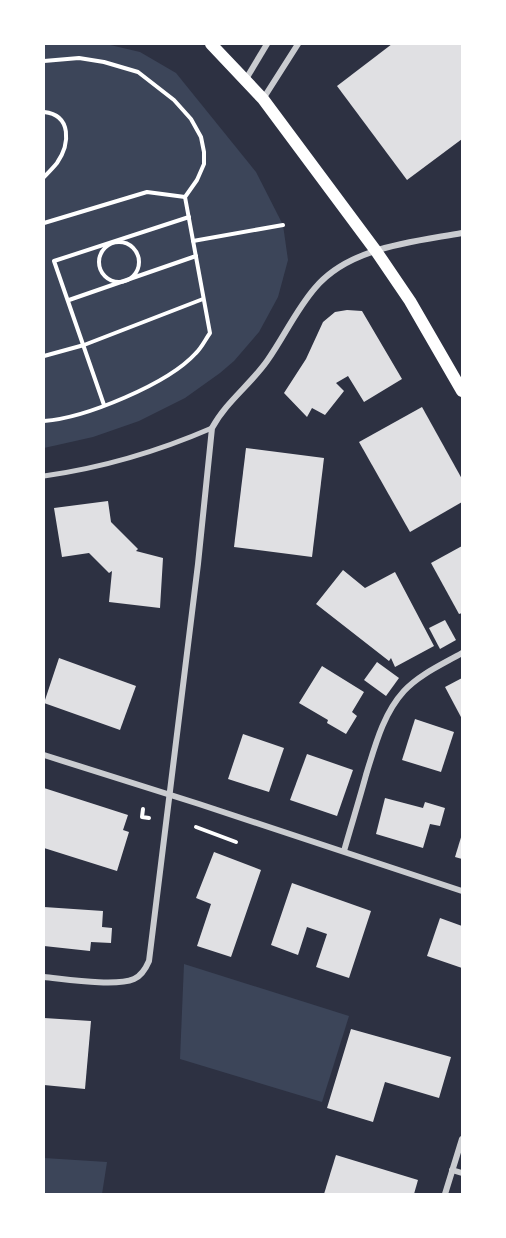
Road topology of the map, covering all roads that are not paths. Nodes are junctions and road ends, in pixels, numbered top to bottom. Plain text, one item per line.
1 (211, 44) edge
2 (267, 44) edge
3 (298, 44) edge
4 (246, 79) junction
5 (263, 99) junction
6 (462, 233) edge
7 (376, 251) junction
8 (462, 391) edge
9 (213, 428) junction
10 (44, 476) edge
11 (462, 653) edge
12 (44, 755) edge
13 (170, 794) junction
14 (344, 851) junction
15 (462, 891) edge
16 (44, 977) edge
17 (462, 1139) edge
18 (452, 1170) junction
19 (462, 1173) edge
20 (445, 1194) edge

1 - 4 main road
2 - 4 street
3 - 5 street
4 - 5 main road
5 - 7 main road
6 - 7 street
7 - 8 main road
7 - 9 street
9 - 10 street
9 - 13 street
11 - 14 street
12 - 13 street
13 - 14 street
13 - 16 street
14 - 15 street
17 - 18 street
18 - 19 street
18 - 20 street

